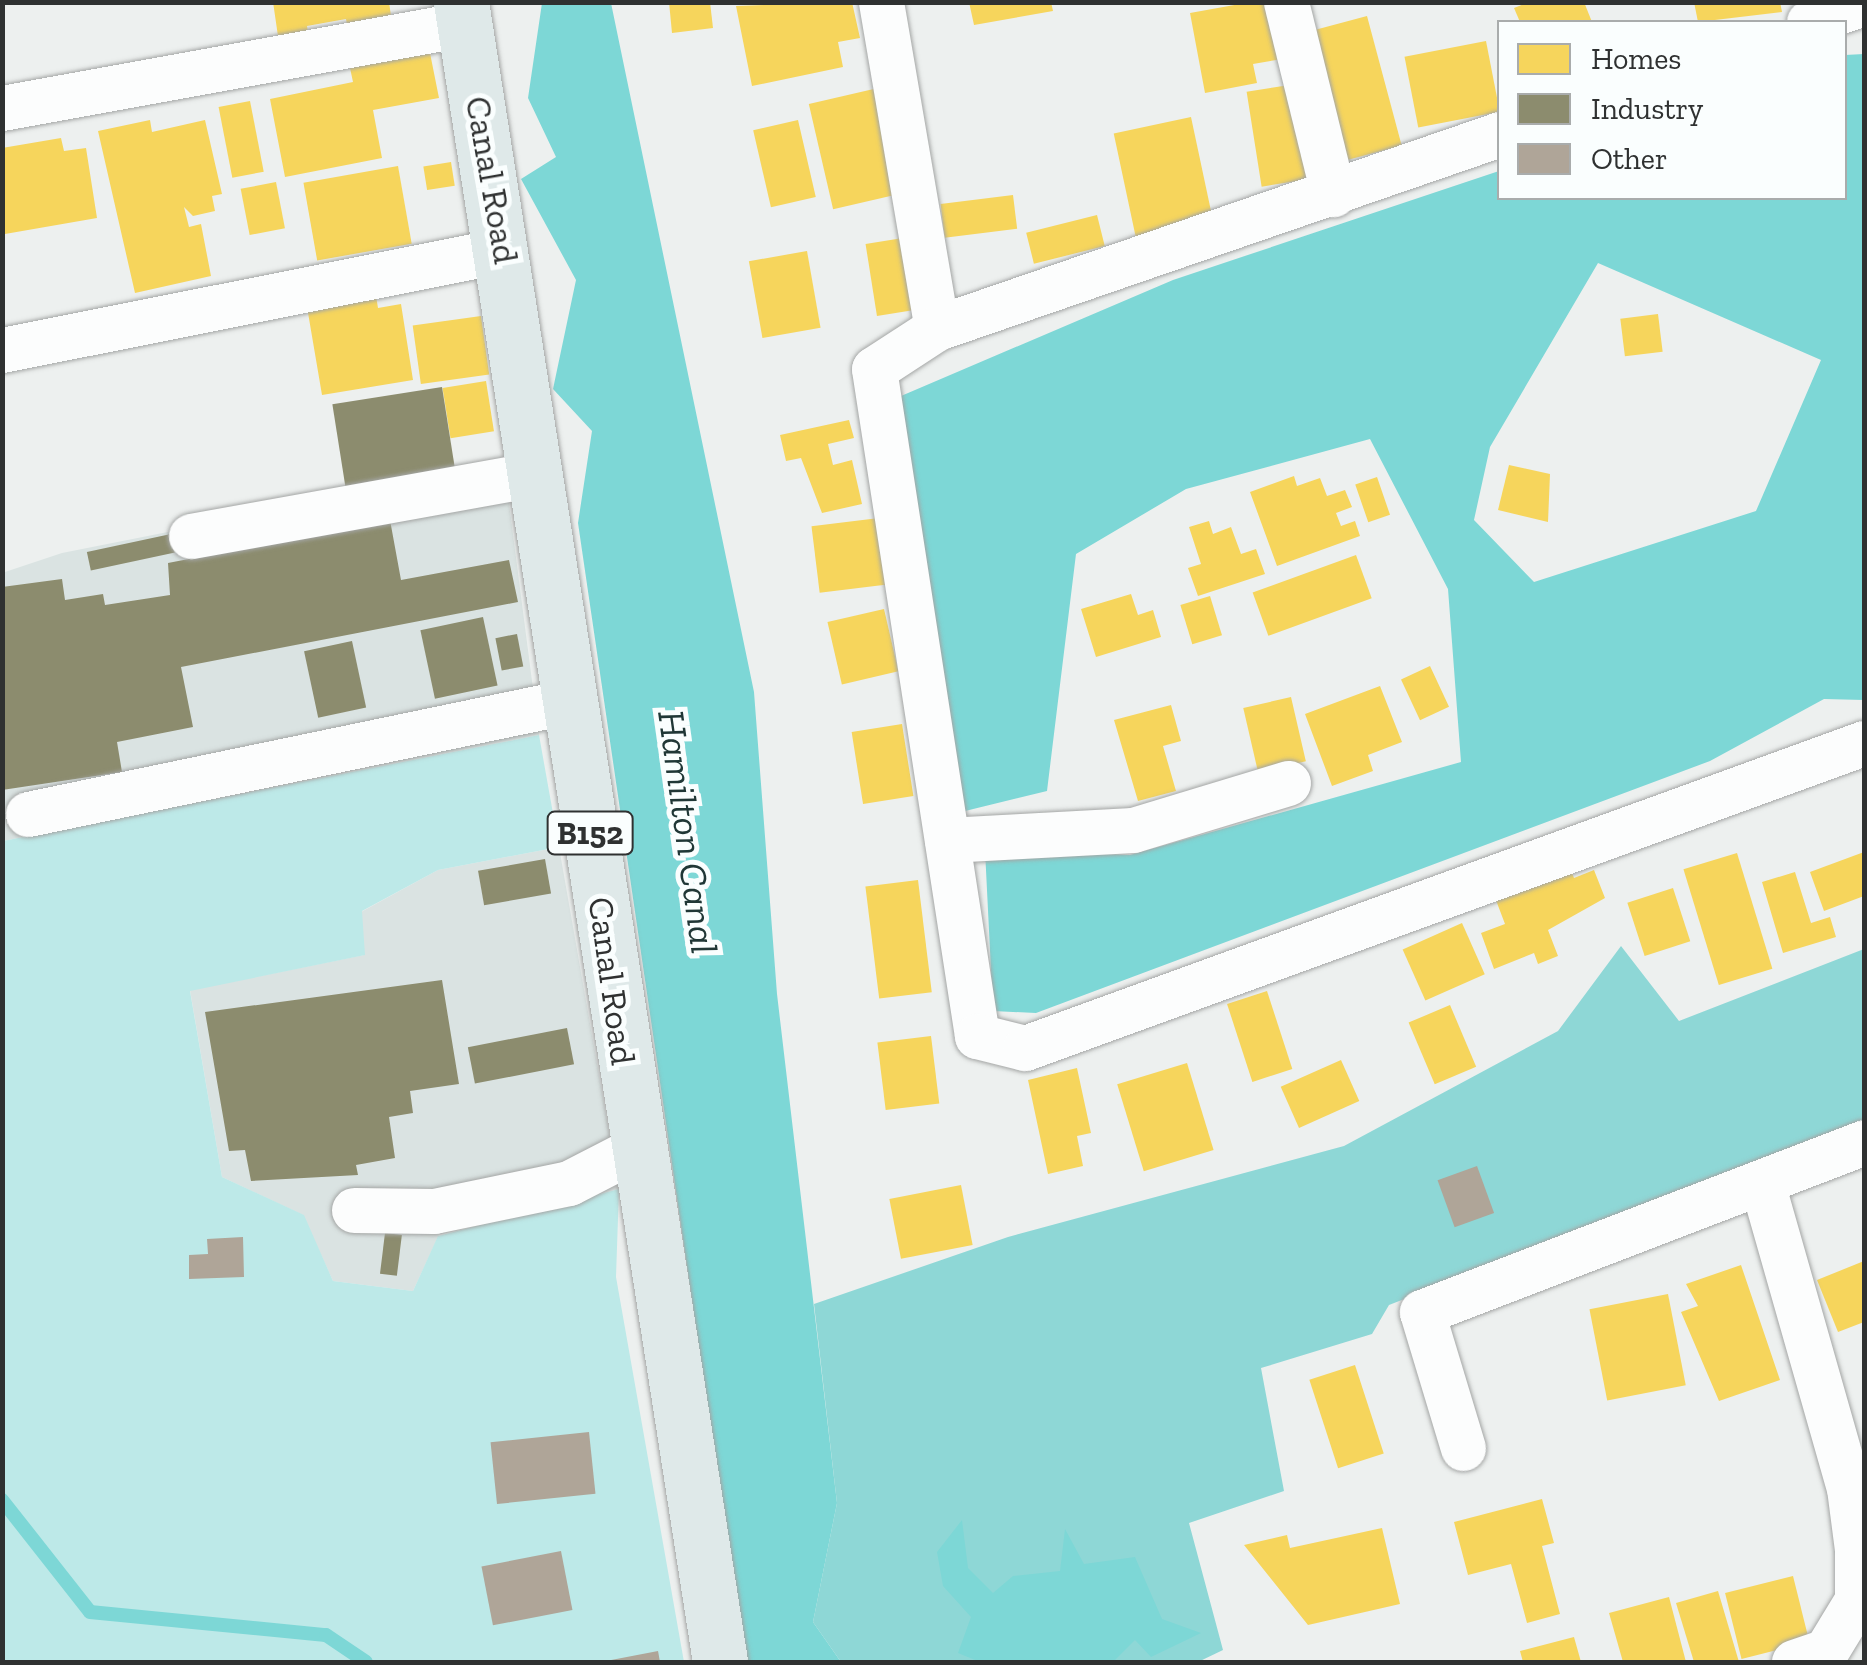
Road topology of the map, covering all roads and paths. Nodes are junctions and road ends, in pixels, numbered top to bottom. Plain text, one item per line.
1 (882, 2) edge
2 (1286, 2) edge
3 (1864, 2) edge
4 (463, 13) edge
5 (1814, 20) edge
6 (2, 108) edge
7 (1497, 135) edge
8 (1333, 194) junction
9 (504, 250) junction
10 (936, 328) junction
11 (2, 350) edge
12 (537, 474) junction
13 (191, 536) dead end
14 (571, 701) junction
15 (1864, 743) edge
16 (1288, 783) dead end
17 (28, 814) dead end
18 (947, 840) junction
19 (1864, 1142) edge
20 (637, 1148) junction
21 (1762, 1184) junction
22 (354, 1210) dead end
23 (1463, 1448) dead end
24 (720, 1662) edge
25 (1794, 1662) edge

1 - 10 street
2 - 8 street
3 - 5 street
4 - 6 street
4 - 9 main road, Canal Road / B152
7 - 8 street
8 - 10 street
9 - 11 street
9 - 12 main road, Canal Road / B152
10 - 18 street
12 - 13 street
12 - 14 main road, Canal Road / B152
14 - 17 street
14 - 20 main road, Canal Road / B152
15 - 18 street
16 - 18 street
19 - 21 street
20 - 22 street
20 - 24 main road, Canal Road / B152
21 - 23 street
21 - 25 street

